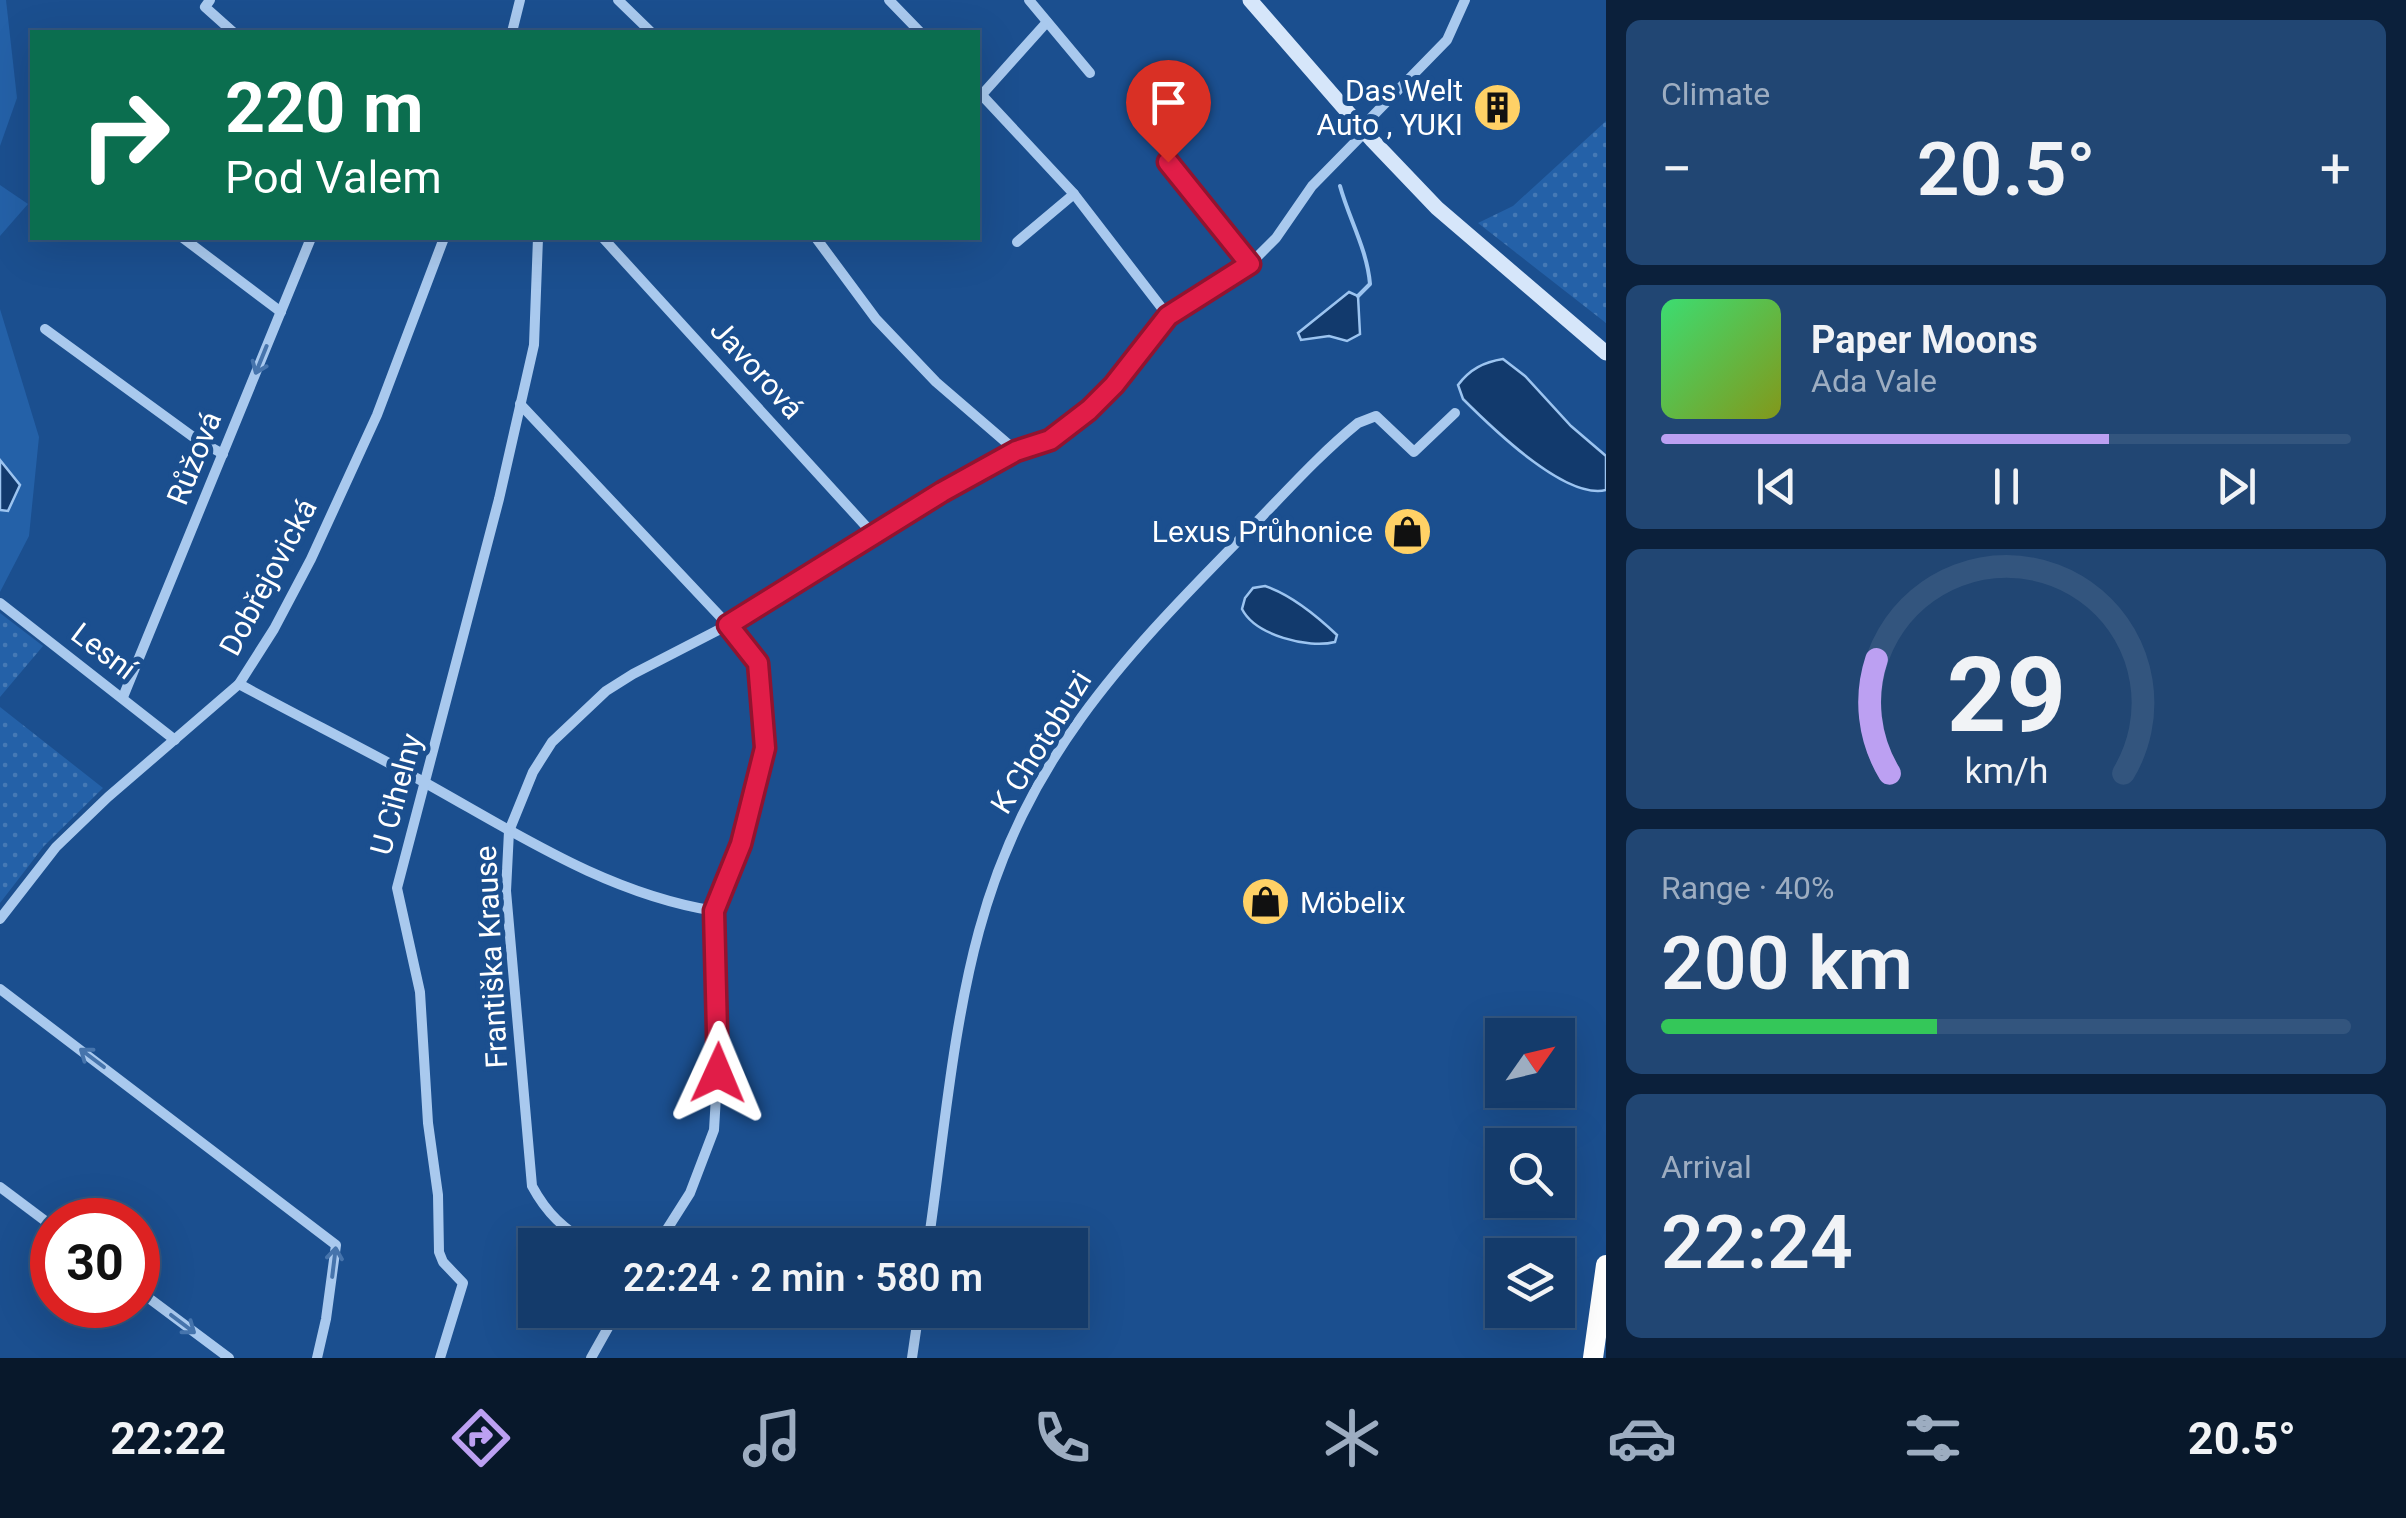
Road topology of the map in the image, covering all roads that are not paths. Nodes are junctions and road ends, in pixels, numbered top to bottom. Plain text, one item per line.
1 (210, 0) edge
2 (520, 0) edge
3 (618, 0) edge
4 (889, 0) edge
5 (1029, 0) edge
6 (1250, 0) edge
7 (1465, 0) edge
8 (1047, 22) junction
9 (231, 30) edge
10 (512, 30) edge
11 (649, 30) edge
12 (918, 30) edge
13 (1090, 74) dead end
14 (980, 95) edge
15 (980, 97) edge
16 (1363, 130) junction
17 (1168, 162) dead end
18 (1074, 194) junction
19 (186, 240) edge
20 (310, 240) edge
21 (443, 240) edge
22 (538, 240) edge
23 (606, 240) edge
24 (822, 241) edge
25 (1017, 242) dead end
26 (1250, 264) junction
27 (281, 312) junction
28 (1168, 316) junction
29 (45, 330) dead end
30 (1606, 353) edge
31 (520, 404) junction
32 (1454, 413) dead end
33 (1016, 451) junction
34 (223, 454) junction
35 (873, 534) junction
36 (0, 603) edge
37 (728, 625) junction
38 (239, 684) junction
39 (123, 697) junction
40 (175, 740) junction
41 (423, 782) junction
42 (508, 832) junction
43 (714, 911) junction
44 (0, 919) edge
45 (0, 989) edge
46 (0, 1187) edge
47 (30, 1210) edge
48 (565, 1228) edge
49 (668, 1228) edge
50 (930, 1228) edge
51 (1606, 1265) edge
52 (160, 1306) edge
53 (608, 1328) edge
54 (916, 1328) edge
55 (230, 1358) edge
56 (317, 1358) edge
57 (440, 1358) edge
58 (592, 1358) edge
59 (912, 1358) edge
60 (1594, 1358) edge

1 - 9 street
2 - 10 street
3 - 11 street
4 - 12 street
5 - 8 street
6 - 16 street
7 - 16 street, Františka Krause
8 - 13 street
8 - 14 street
15 - 18 street
16 - 26 street, Františka Krause
16 - 30 street
17 - 26 street
18 - 25 street
18 - 28 street
19 - 27 street
20 - 27 street, Růžová
21 - 38 street, Dobřejovická
22 - 31 street, U Cihelny
23 - 35 street, Javorová
24 - 33 street
26 - 28 street, Františka Krause
27 -> 34 street, Růžová
28 - 33 street, Františka Krause
29 - 34 street
31 - 37 street
31 - 41 street, U Cihelny
32 - 50 street, K Chotobuzi
33 - 35 street, Františka Krause
34 - 39 street, Růžová
35 - 37 street, Františka Krause
36 - 39 street, Lesní
37 - 42 street, Františka Krause
37 - 43 street
38 - 40 street, Dobřejovická
38 - 41 street
39 - 40 street, Lesní
40 - 44 street, Dobřejovická
41 - 42 street
41 - 57 street, U Cihelny
42 - 43 street
42 - 48 street, Františka Krause
43 - 49 street
56 -> 45 street
46 - 47 street
51 - 60 highway
52 -> 55 street
53 - 58 street
54 - 59 street

